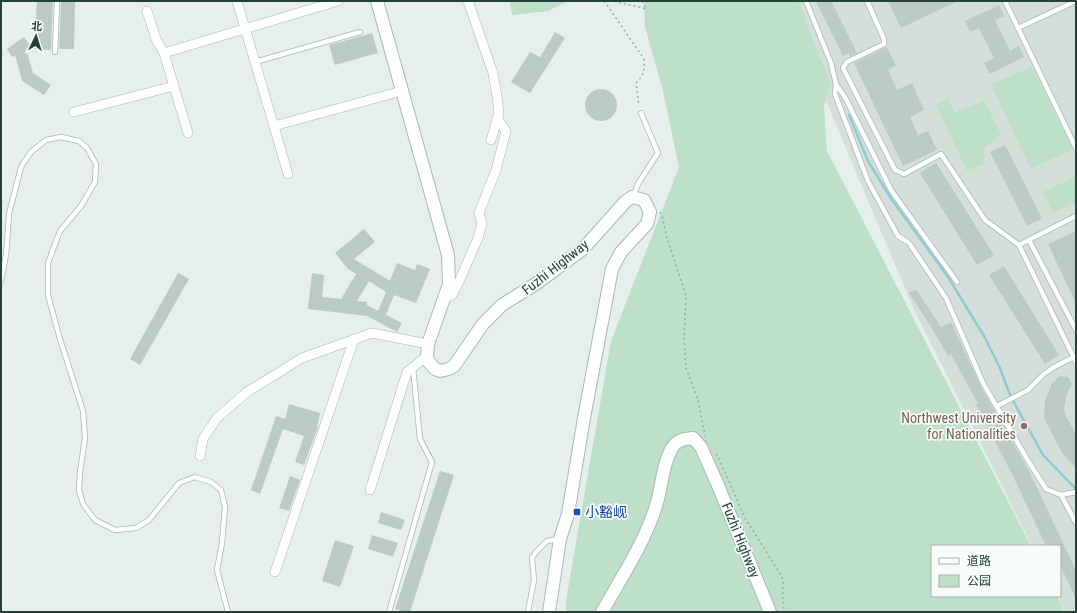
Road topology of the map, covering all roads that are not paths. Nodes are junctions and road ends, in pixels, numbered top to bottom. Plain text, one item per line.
1 (57, 1) edge
2 (237, 1) edge
3 (338, 1) edge
4 (377, 1) edge
5 (468, 1) edge
6 (806, 1) edge
7 (867, 1) edge
8 (1005, 1) edge
9 (1076, 1) edge
10 (147, 11) dead end
11 (1018, 28) junction
12 (245, 29) junction
13 (360, 32) dead end
14 (55, 52) dead end
15 (164, 53) junction
16 (255, 62) junction
17 (836, 84) junction
18 (174, 86) junction
19 (402, 91) junction
20 (74, 112) dead end
21 (640, 113) road end
22 (497, 118) junction
23 (274, 126) junction
24 (188, 133) dead end
25 (492, 140) dead end
26 (1076, 148) edge
27 (288, 174) dead end
28 (632, 197) junction
29 (1076, 216) edge
30 (1029, 240) junction
31 (1019, 245) junction
32 (1, 281) edge
33 (957, 282) dead end
34 (444, 298) junction
35 (1076, 330) edge
36 (354, 339) junction
37 (428, 344) junction
38 (427, 356) junction
39 (1074, 357) junction
40 (1076, 362) edge
41 (413, 367) junction
42 (996, 406) junction
43 (200, 456) dead end
44 (370, 490) dead end
45 (1073, 492) edge
46 (1061, 495) junction
47 (1076, 523) edge
48 (560, 538) junction
49 (275, 572) dead end
50 (228, 612) edge
51 (389, 612) edge
52 (528, 612) edge
53 (549, 612) edge
54 (602, 612) edge
55 (770, 612) edge

1 - 14 lane
2 - 12 street
3 - 12 street
4 - 19 main road
5 - 22 street
6 - 17 lane
7 - 31 lane
8 - 11 lane
9 - 11 lane
10 - 15 street
11 - 26 lane
12 - 15 street
12 - 16 street
13 - 16 lane
15 - 18 street
16 - 23 street
17 - 33 lane
17 - 42 lane
18 - 20 street
18 - 24 street
19 - 23 street
19 - 34 main road
21 - 28 lane
22 - 25 street
22 - 34 street
23 - 27 street
28 - 38 main road, Fuzhi Highway
28 - 48 main road
29 - 30 lane
30 - 31 lane
30 - 35 lane
31 - 39 lane
32 - 50 lane
34 - 37 main road
36 - 37 street
36 - 43 street
36 - 49 street
37 - 38 main road
38 - 41 street
39 - 40 lane
39 - 42 lane
41 - 44 street
41 - 51 lane
42 - 46 lane
45 - 46 lane
46 - 47 lane
48 - 52 lane
48 - 53 main road
54 - 55 main road, Fuzhi Highway

